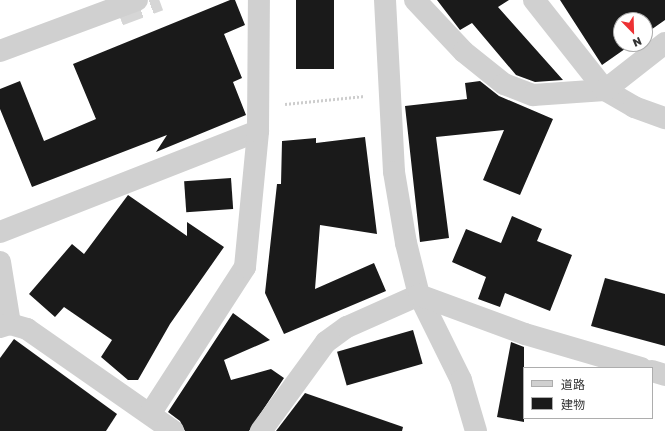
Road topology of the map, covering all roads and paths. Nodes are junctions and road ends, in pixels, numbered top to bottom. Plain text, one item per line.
1 (137, 0) tunnel mouth
2 (259, 0) edge
3 (385, 0) edge
4 (415, 0) edge
5 (534, 0) edge
6 (103, 6) edge
7 (665, 43) edge
8 (0, 51) edge
9 (605, 90) junction
10 (390, 93) junction
11 (257, 107) junction
12 (665, 118) edge
13 (258, 131) junction
14 (0, 232) edge
15 (0, 262) edge
16 (419, 295) junction
17 (5, 326) edge
18 (638, 367) edge
19 (653, 371) edge
20 (665, 375) edge
21 (150, 414) junction
22 (173, 431) edge
23 (261, 431) edge
24 (476, 431) edge

1 - 6 street
2 - 11 street
3 - 10 street
4 - 9 street
5 - 9 street
6 - 8 street
7 - 9 street
9 - 12 street
10 - 11 path
10 - 16 street
11 - 13 street
13 - 14 street
13 - 21 street
15 - 17 street
16 - 18 street
16 - 23 street
16 - 24 street
17 - 21 street
19 - 20 street
21 - 22 street

